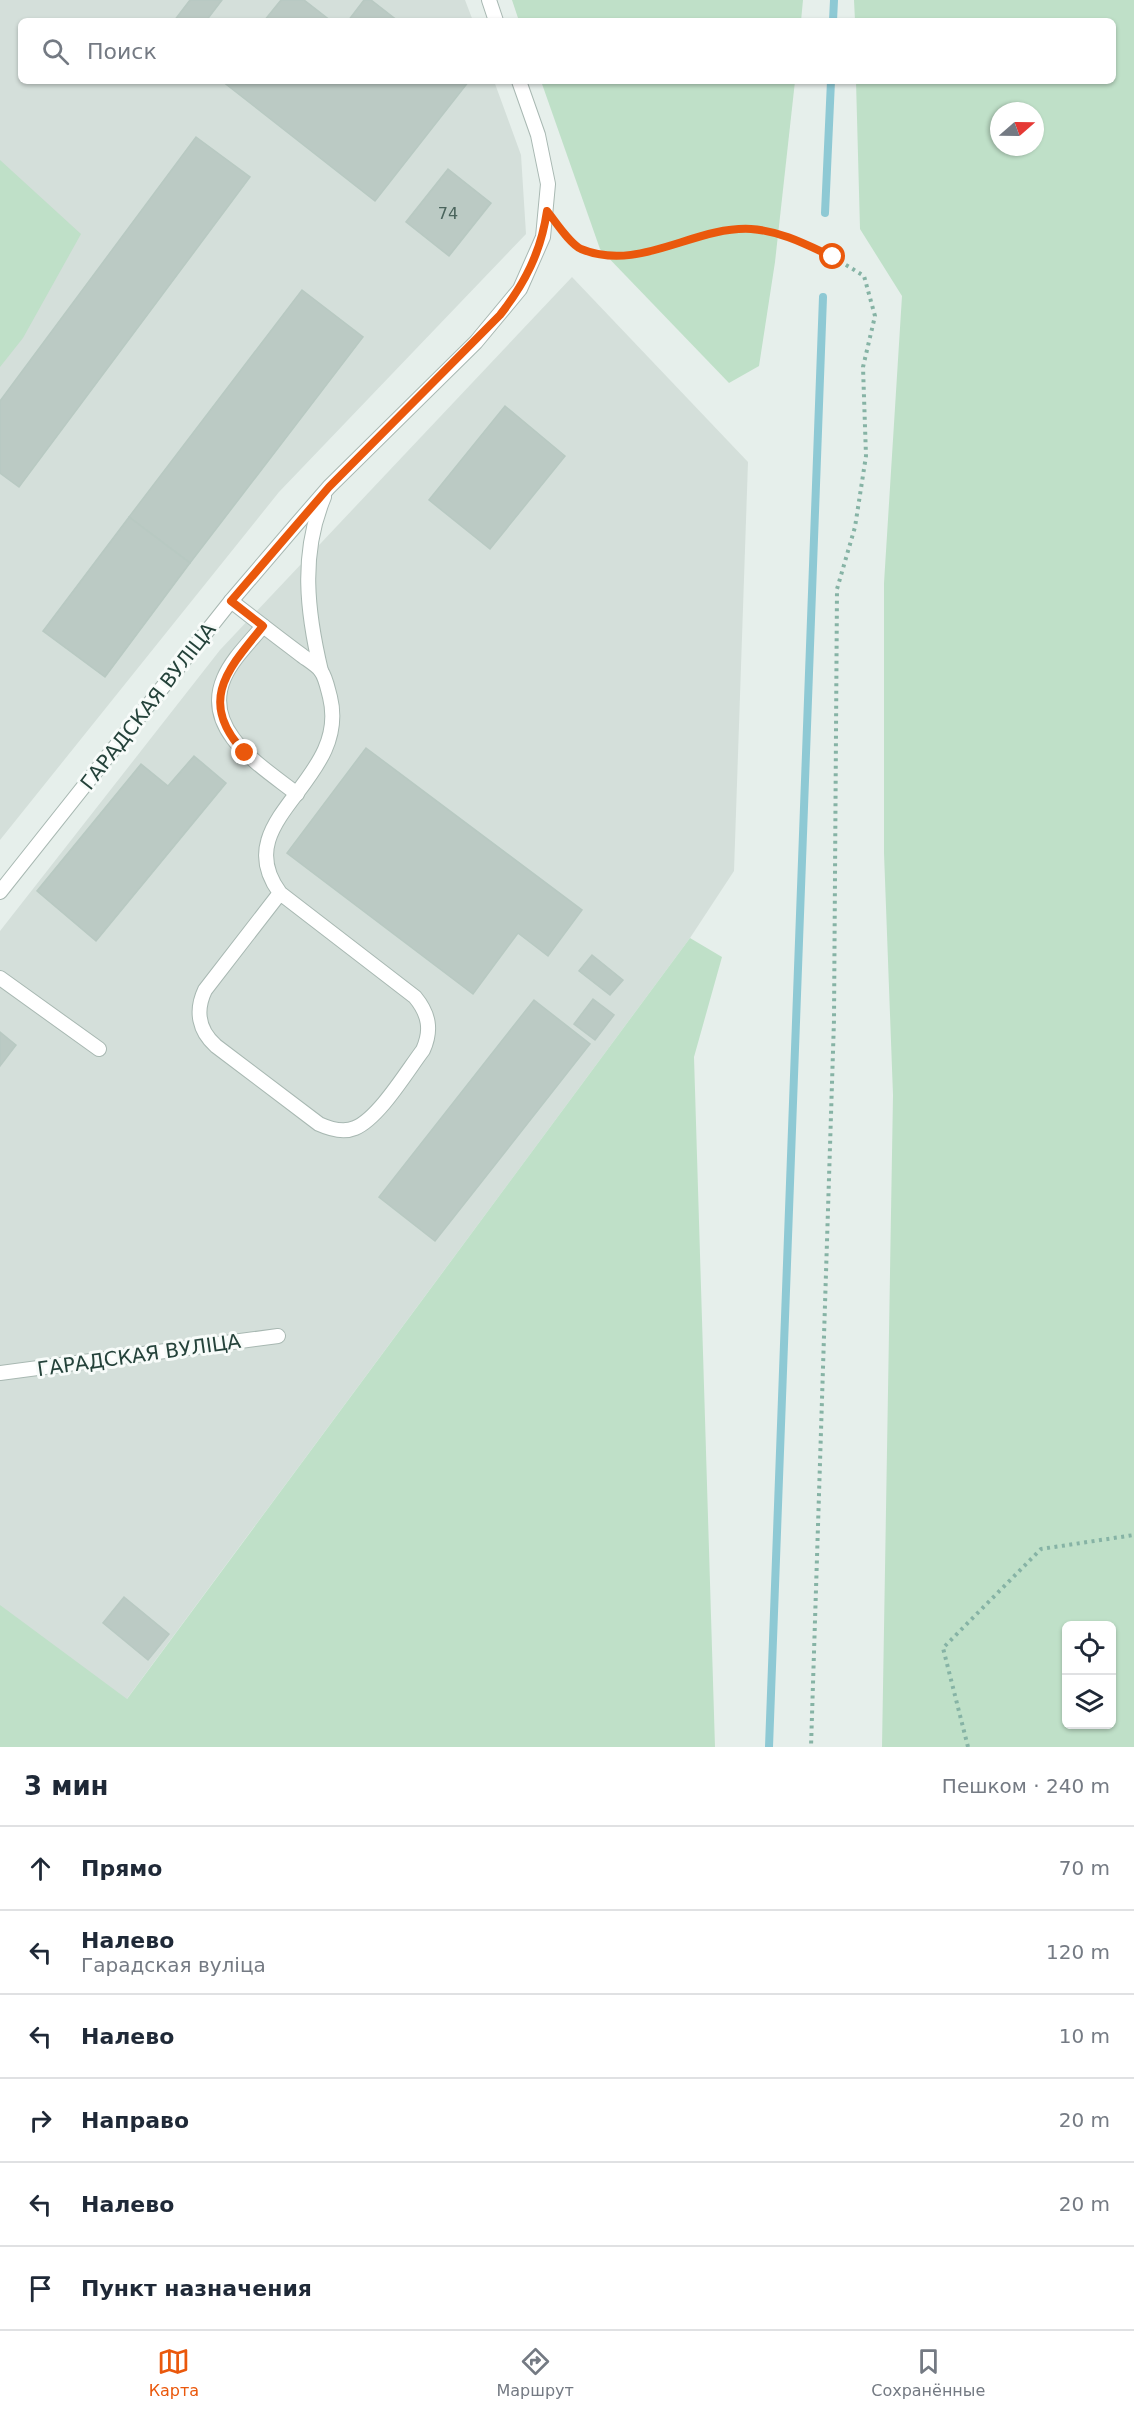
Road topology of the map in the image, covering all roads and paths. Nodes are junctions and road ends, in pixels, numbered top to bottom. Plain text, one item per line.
1 (489, 0) edge
2 (495, 18) edge
3 (520, 84) edge
4 (547, 211) junction
5 (329, 487) junction
6 (231, 601) junction
7 (263, 626) junction
8 (321, 671) junction
9 (297, 794) junction
10 (0, 892) edge
11 (280, 893) junction
12 (0, 978) edge
13 (99, 1049) dead end
14 (278, 1336) dead end
15 (0, 1373) edge
16 (1134, 1535) edge
17 (811, 1747) edge
18 (968, 1747) edge

1 - 2 lane
3 - 4 lane, ГАРАДСКАЯ ВУЛІЦА
4 - 5 lane, ГАРАДСКАЯ ВУЛІЦА
4 - 17 path
5 - 6 lane, ГАРАДСКАЯ ВУЛІЦА
5 - 8 lane
6 - 7 lane
6 - 10 lane, ГАРАДСКАЯ ВУЛІЦА
7 - 8 lane
7 - 9 lane
8 - 9 lane
9 - 11 lane
11 - 11 lane
12 - 13 lane
14 - 15 lane, ГАРАДСКАЯ ВУЛІЦА
16 - 18 path

